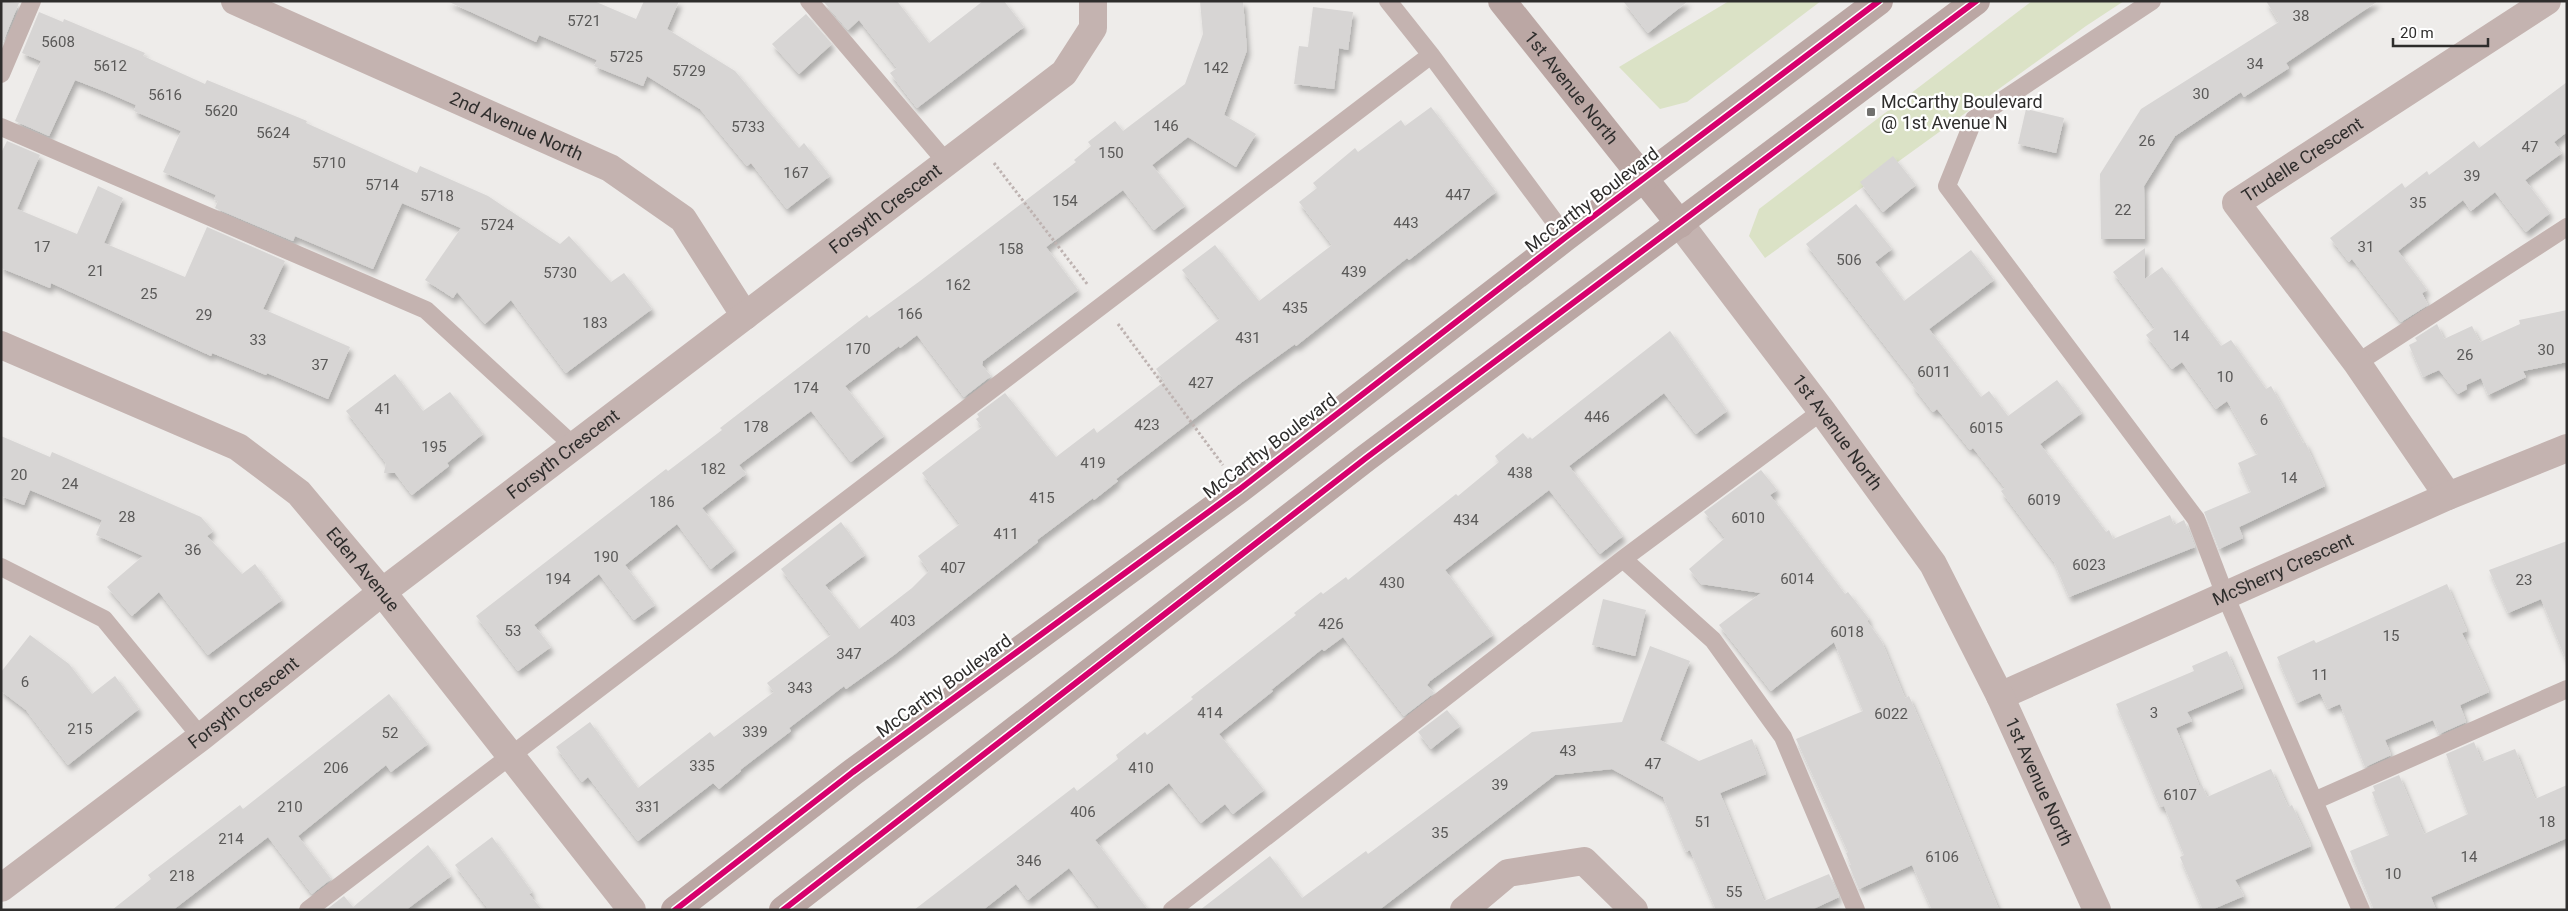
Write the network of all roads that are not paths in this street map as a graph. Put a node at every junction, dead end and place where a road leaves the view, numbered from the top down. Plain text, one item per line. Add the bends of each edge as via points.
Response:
1 (32, 1) edge
2 (236, 1) edge
3 (809, 1) edge
4 (1093, 1) edge
5 (1388, 1) edge
6 (1502, 1) edge
7 (1879, 1) edge
8 (1976, 1) edge
9 (2152, 1) edge
10 (2547, 1) edge
11 (1431, 55) junction
12 (1, 74) edge
13 (1, 127) edge
14 (947, 163) junction
15 (1645, 179) junction
16 (1680, 224) junction
17 (2567, 227) edge
18 (1566, 237) junction
19 (745, 316) junction
20 (1, 345) edge
21 (2357, 364) junction
22 (1822, 411) junction
23 (575, 447) junction
24 (2567, 448) edge
25 (2448, 496) junction
26 (1623, 559) junction
27 (1, 567) edge
28 (382, 592) junction
29 (2225, 595) junction
30 (2567, 689) edge
31 (2000, 696) junction
32 (201, 737) junction
33 (509, 757) junction
34 (2314, 801) junction
35 (4, 881) edge
36 (308, 910) edge
37 (632, 910) edge
38 (675, 910) edge
39 (784, 910) edge
40 (1172, 910) edge
41 (1464, 910) edge
42 (1634, 910) edge
43 (1856, 910) edge
44 (2097, 910) edge
45 (2361, 910) edge

1 - 12 lane
2 - 19 street, 2nd Avenue North via 610,168 683,219
3 - 14 lane
4 - 14 street, Forsyth Crescent via 1093,28 1064,74
5 - 11 lane
6 - 15 main road, 1st Avenue North
7 - 15 main road, McCarthy Boulevard
8 - 16 main road
9 - 29 lane via 1974,119 1948,186 2196,520
10 - 21 street, Trudelle Crescent via 2236,204
11 - 18 lane
11 - 33 lane
13 - 23 lane via 426,310
14 - 19 street, Forsyth Crescent
15 - 16 main road, 1st Avenue North
15 - 18 main road, McCarthy Boulevard
16 - 22 street, 1st Avenue North
16 - 39 main road via 1366,458
17 - 21 lane
18 - 38 main road, McCarthy Boulevard via 1240,489 853,772
19 - 23 street, Forsyth Crescent
20 - 28 street, Eden Avenue via 238,447 299,493
21 - 25 street, Trudelle Crescent
22 - 26 lane
22 - 31 street, 1st Avenue North via 1933,564
23 - 28 street, Forsyth Crescent
24 - 25 street, McSherry Crescent
25 - 29 street, McSherry Crescent
26 - 40 lane
26 - 43 lane via 1713,640 1783,737
27 - 32 lane via 104,619
28 - 32 street, Forsyth Crescent
28 - 33 street, Eden Avenue
29 - 31 street, McSherry Crescent
29 - 34 lane
30 - 34 lane
31 - 44 street, 1st Avenue North
32 - 35 street, Forsyth Crescent
33 - 36 lane
33 - 37 street, Eden Avenue
34 - 45 lane
41 - 42 street via 1508,872 1584,861

